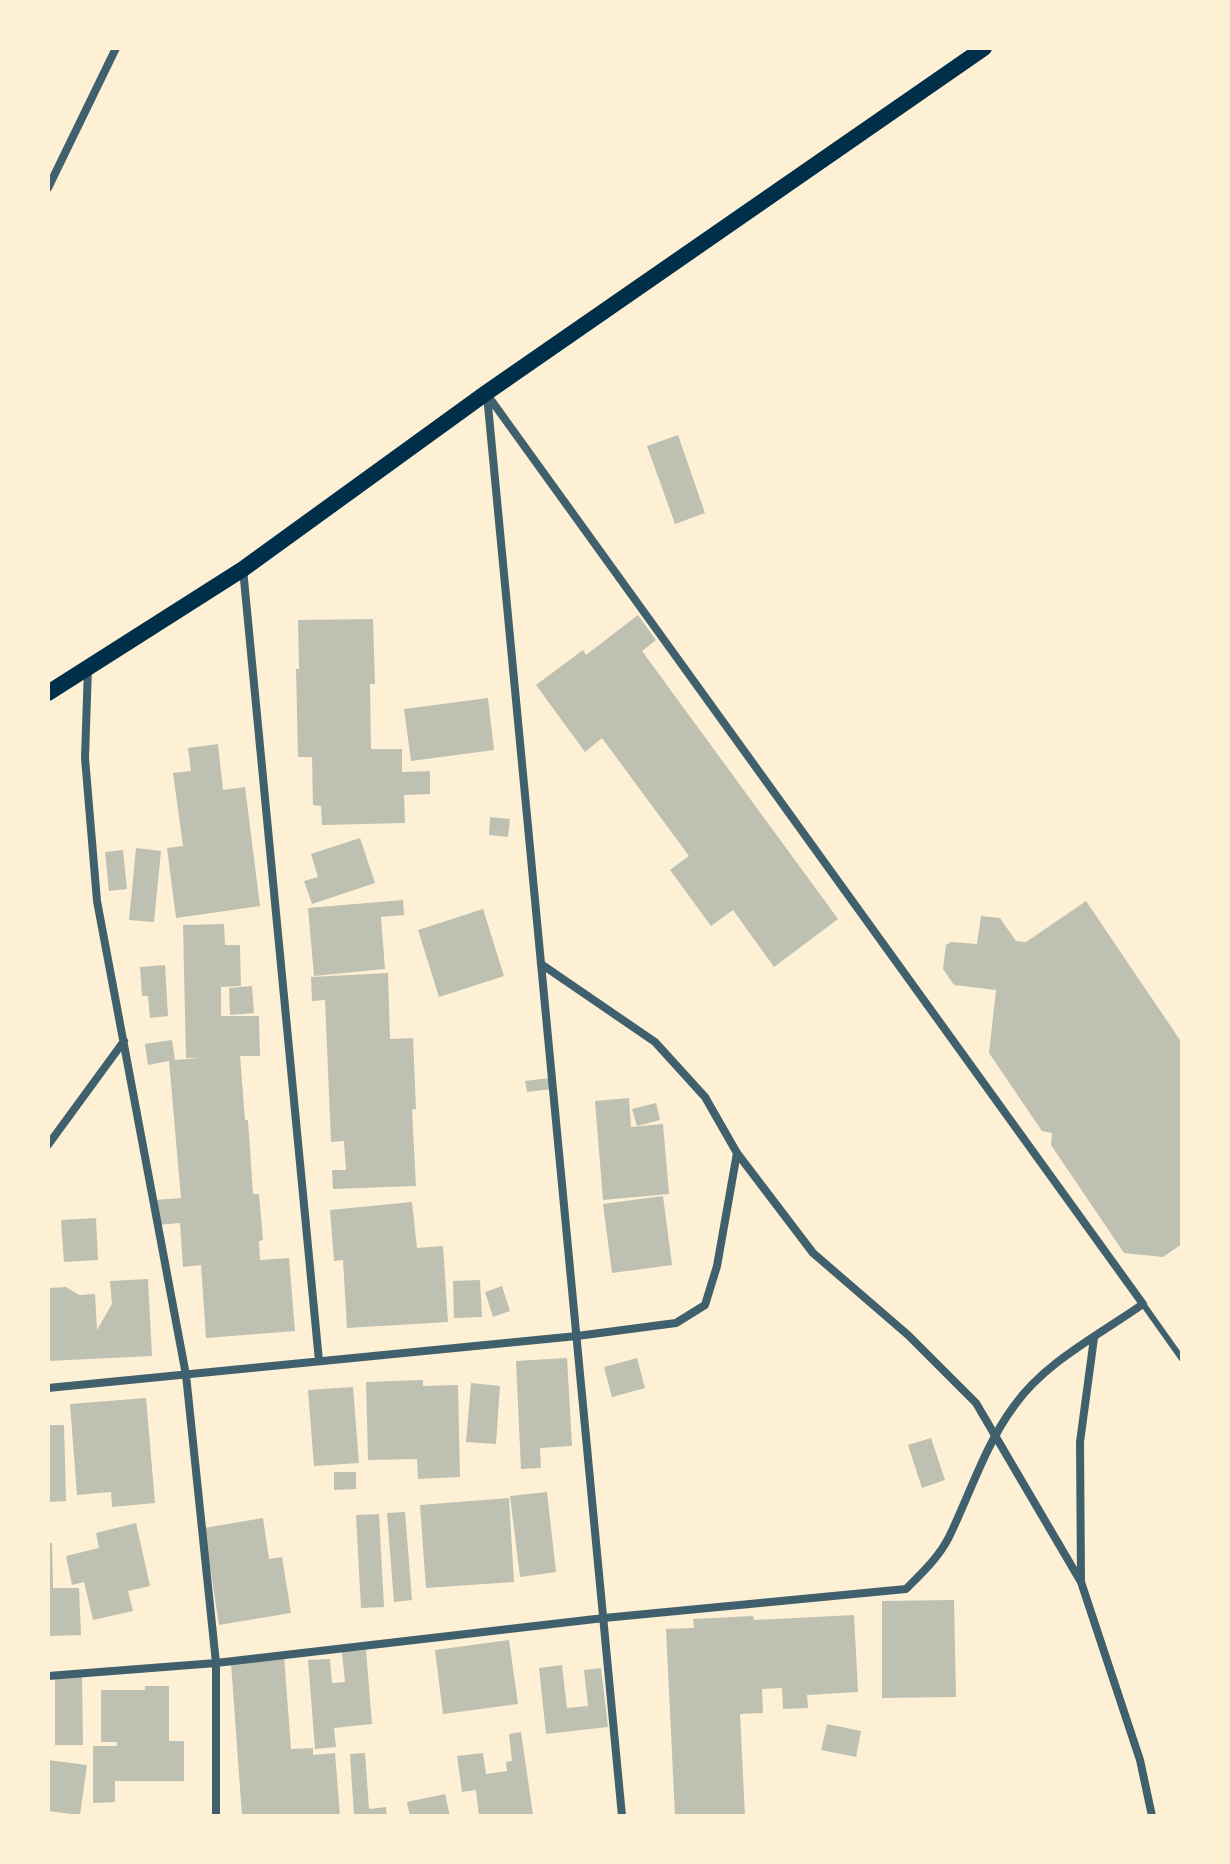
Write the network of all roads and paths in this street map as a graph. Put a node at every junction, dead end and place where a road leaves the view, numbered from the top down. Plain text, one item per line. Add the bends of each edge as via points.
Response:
1 (116, 48) edge
2 (984, 48) edge
3 (48, 188) edge
4 (486, 393) junction
5 (243, 569) junction
6 (88, 667) junction
7 (48, 693) edge
8 (541, 964) junction
9 (124, 1041) junction
10 (48, 1145) edge
11 (737, 1153) junction
12 (1143, 1304) junction
13 (577, 1336) junction
14 (1094, 1338) junction
15 (1182, 1359) edge
16 (319, 1361) junction
17 (186, 1375) junction
18 (48, 1388) edge
19 (996, 1437) junction
20 (1081, 1582) junction
21 (604, 1618) junction
22 (216, 1663) junction
23 (48, 1676) edge
24 (216, 1816) edge
25 (622, 1816) edge
26 (1152, 1816) edge

1 - 3 street
2 - 4 main road
4 - 5 main road
4 - 8 street
4 - 12 street
5 - 6 main road
5 - 16 street
6 - 7 main road
6 - 9 street via 85,758 97,901
8 - 11 street via 655,1042 705,1097
8 - 13 street
9 - 10 street
9 - 17 street
11 - 13 street via 705,1305 676,1323
11 - 19 street via 813,1253 976,1403
12 - 14 street
12 - 15 lane
13 - 16 street
13 - 21 street
14 - 19 street via 1048,1369 1014,1405
14 - 20 street via 1080,1442
16 - 17 street
17 - 18 street
17 - 22 street
19 - 20 street
19 - 21 street via 948,1539 906,1589
20 - 26 street via 1140,1760
21 - 22 street
21 - 25 street
22 - 23 street
22 - 24 street

